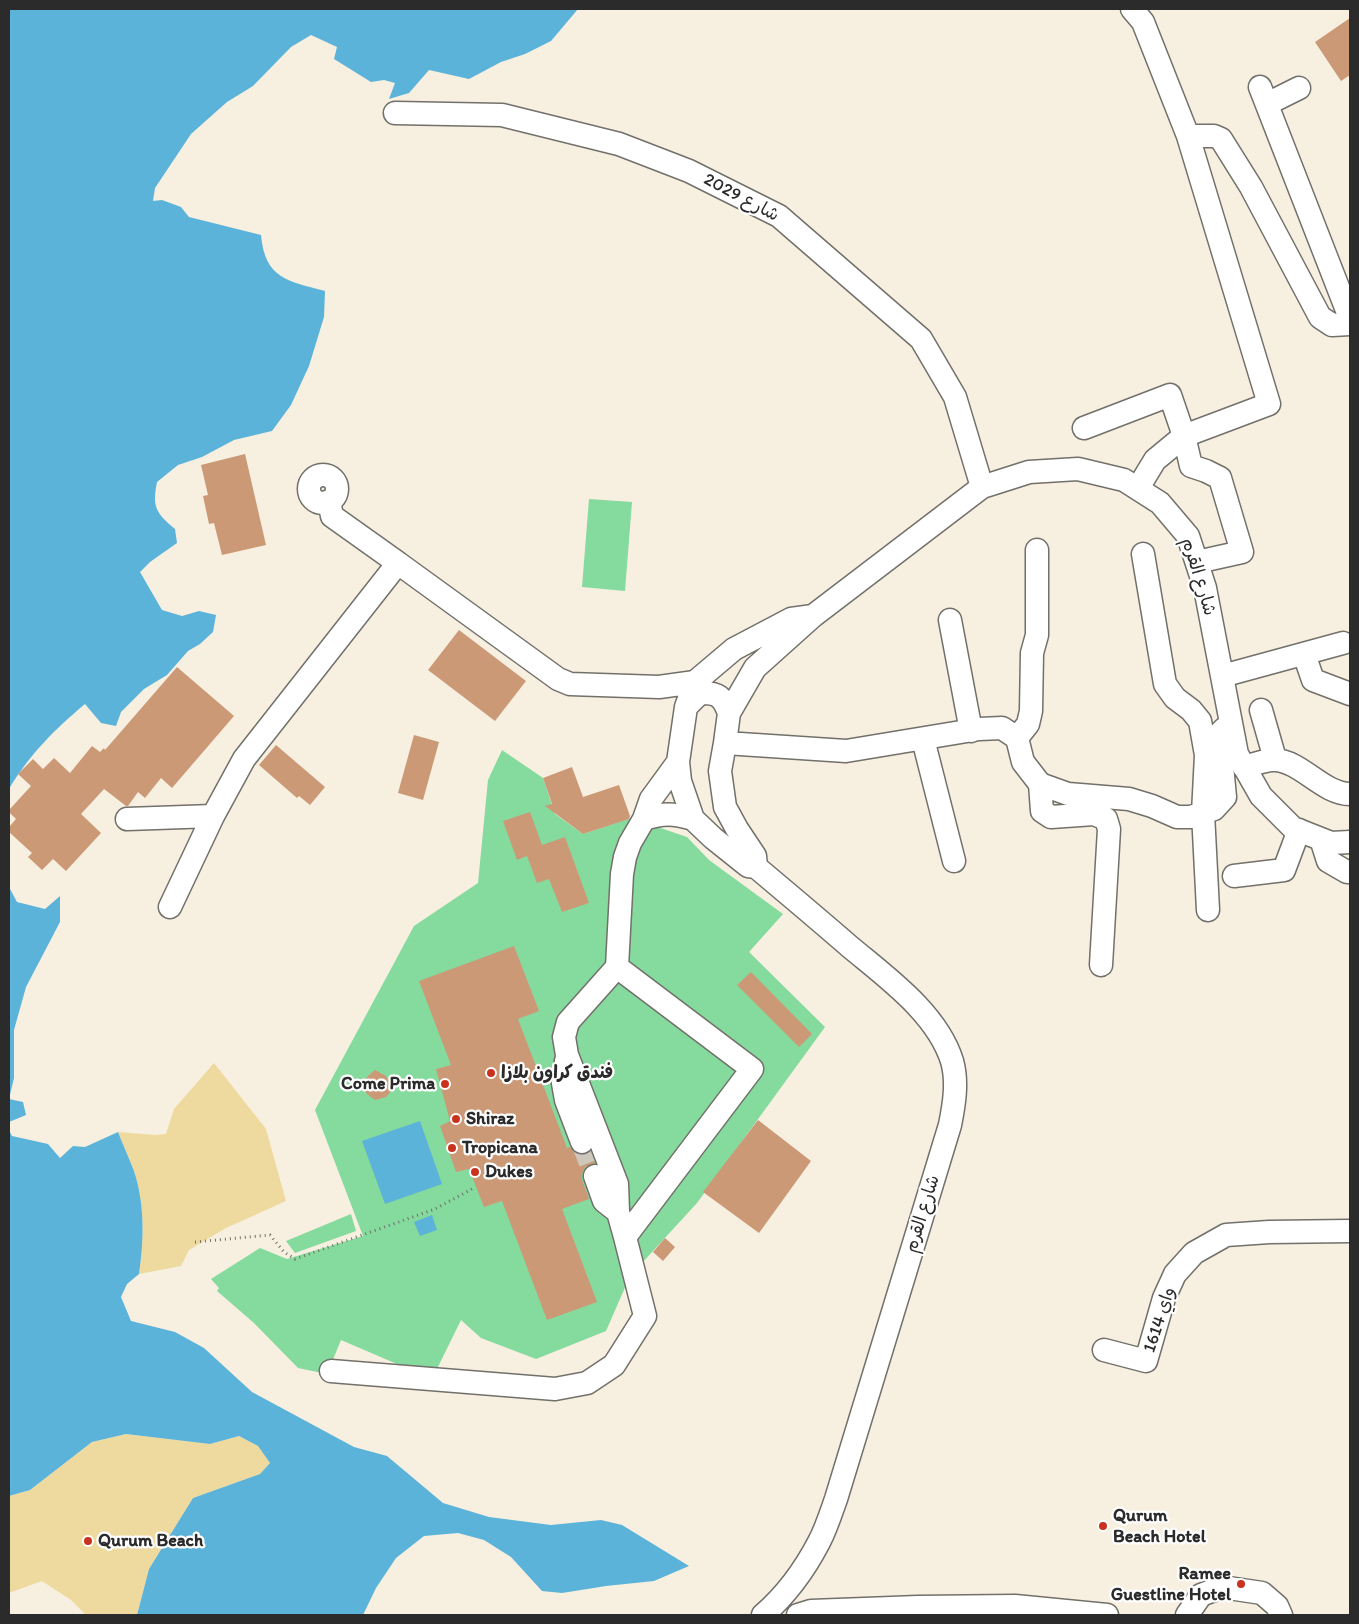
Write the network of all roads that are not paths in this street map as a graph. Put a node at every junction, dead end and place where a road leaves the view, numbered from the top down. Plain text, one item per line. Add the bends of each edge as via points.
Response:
1 (1132, 9) edge
2 (1299, 88) dead end
3 (395, 113) dead end
4 (1188, 136) junction
5 (1350, 318) edge
6 (1350, 324) edge
7 (1084, 428) dead end
8 (1184, 436) junction
9 (982, 487) junction
10 (1138, 488) junction
11 (329, 501) dead end
12 (1038, 550) dead end
13 (1143, 554) dead end
14 (1196, 562) junction
15 (398, 563) junction
16 (813, 616) junction
17 (950, 620) dead end
18 (1343, 643) dead end
19 (1304, 654) junction
20 (1222, 676) junction
21 (695, 682) junction
22 (1350, 694) edge
23 (686, 707) junction
24 (1260, 710) dead end
25 (729, 713) junction
26 (1231, 722) junction
27 (971, 730) junction
28 (1017, 738) junction
29 (923, 739) junction
30 (725, 743) junction
31 (1274, 760) junction
32 (1244, 767) junction
33 (679, 771) junction
34 (720, 771) junction
35 (1040, 784) junction
36 (1350, 794) edge
37 (1203, 813) junction
38 (213, 816) junction
39 (127, 819) dead end
40 (644, 819) junction
41 (692, 819) junction
42 (1299, 830) junction
43 (1321, 839) junction
44 (1350, 842) edge
45 (954, 861) dead end
46 (756, 866) junction
47 (1350, 872) edge
48 (1234, 876) dead end
49 (170, 907) dead end
50 (1208, 910) dead end
51 (1101, 965) dead end
52 (618, 967) junction
53 (567, 1055) junction
54 (582, 1142) tunnel mouth
55 (594, 1176) tunnel mouth
56 (618, 1212) junction
57 (1350, 1231) edge
58 (625, 1237) junction
59 (1104, 1350) dead end
60 (331, 1371) dead end
61 (887, 1612) edge
62 (1056, 1612) edge
63 (763, 1615) edge
64 (798, 1615) edge
65 (1107, 1615) edge
66 (1187, 1615) edge
67 (1281, 1615) edge

1 - 4 street via 1143,22
2 - 5 street via 1264,96
3 - 9 street, 2029 شارع via 502,115 619,144 689,171 779,216 921,339 955,397
4 - 6 street via 1221,139 1320,317 1332,325
4 - 8 street via 1269,404
7 - 8 street via 1170,395
8 - 10 street via 1155,460
8 - 14 street via 1191,466 1220,478 1242,552
9 - 10 street, شارع القرم via 1029,472 1078,469 1124,480
9 - 16 street, شارع القرم
10 - 14 street, شارع القرم via 1160,503 1188,536
11 - 15 street via 332,516
12 - 28 street via 1037,635 1032,653 1031,711 1028,724
13 - 37 street via 1165,684 1174,698 1200,721 1206,755
14 - 20 street, شارع القرم via 1205,588
15 - 21 street via 558,679 570,684 659,687
15 - 38 street via 244,759
16 - 21 street, شارع القرم via 791,619 734,649
16 - 25 street, شارع القرم via 755,668
17 - 27 street
18 - 19 street
19 - 20 street
19 - 22 street via 1313,680
20 - 26 street, شارع القرم
21 - 23 street, شارع القرم
23 - 25 street via 700,693 709,692 725,701
23 - 33 street, شارع القرم
24 - 31 street
25 - 30 street, شارع القرم
26 - 32 street, شارع القرم via 1237,754
26 - 37 street via 1220,734 1225,797 1214,809
27 - 28 street via 1002,728
27 - 29 street
28 - 35 street via 1023,762
29 - 30 street via 846,751
29 - 45 street
30 - 34 street, شارع القرم
31 - 32 street
31 - 36 street via 1289,764 1325,786
32 - 42 street, شارع القرم via 1261,796 1293,828
33 - 34 street via 688,789 698,794 714,786
33 - 40 street via 652,799
33 - 41 street, شارع القرم
34 - 46 street, شارع القرم via 725,806 755,856
35 - 37 street via 1068,794 1129,799 1177,817
35 - 51 street via 1042,811 1051,817 1094,814 1106,820 1109,830
37 - 50 street
38 - 39 street
38 - 49 street
40 - 41 street via 675,813
40 - 52 street via 630,843 622,874
41 - 46 street, شارع القرم via 748,866
42 - 43 street, شارع القرم
42 - 48 street via 1284,870
43 - 44 street, شارع القرم via 1331,843
43 - 47 street via 1328,861
46 - 63 street, شارع القرم via 913,1000 938,1032 952,1061 955,1085 950,1125 836,1499 820,1541 782,1597
52 - 53 street via 568,1022 564,1037
52 - 58 street via 752,1069
53 - 54 street via 564,1091
53 - 56 street via 617,1184
55 - 56 street via 604,1200
56 - 58 street
57 - 59 street, واي 1614 via 1226,1235 1194,1253 1175,1274 1164,1298 1146,1361
58 - 60 street via 645,1316 614,1365 587,1383 555,1389
61 - 62 street via 1015,1606
61 - 64 street via 811,1611
62 - 65 street
66 - 67 street via 1201,1595 1222,1587 1262,1593 1277,1606

